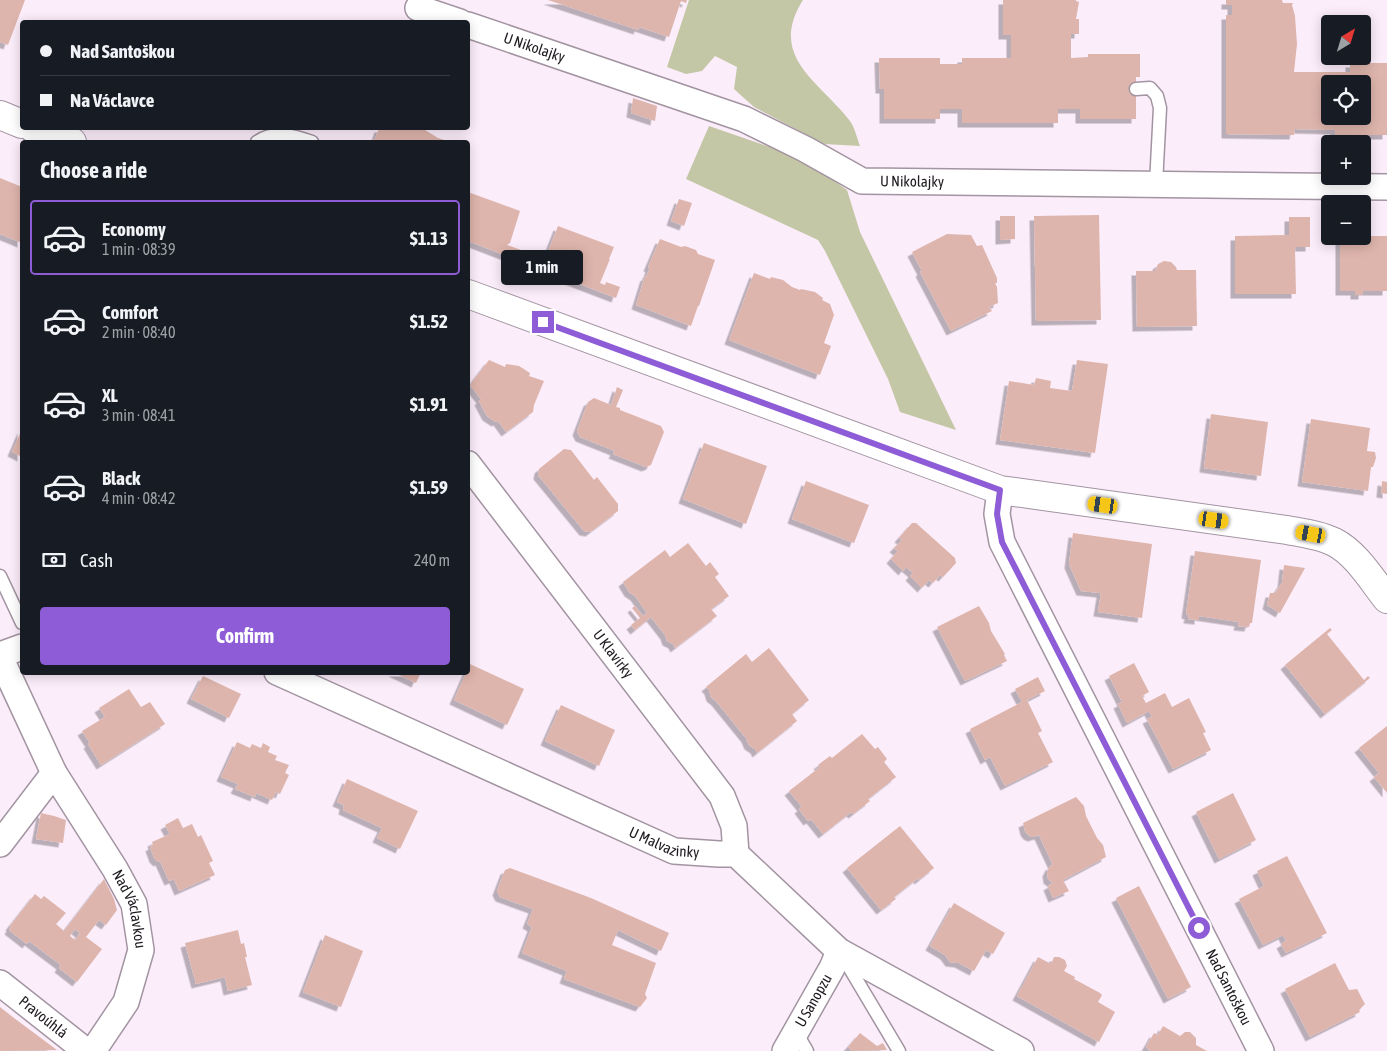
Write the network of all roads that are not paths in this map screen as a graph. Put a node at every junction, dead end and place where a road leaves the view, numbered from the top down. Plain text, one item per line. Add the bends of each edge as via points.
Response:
1 (418, 8) dead end
2 (454, 20) edge
3 (470, 26) edge
4 (1136, 89) dead end
5 (0, 115) edge
6 (20, 123) edge
7 (39, 130) edge
8 (66, 140) edge
9 (260, 140) edge
10 (305, 140) edge
11 (1156, 184) junction
12 (1387, 187) edge
13 (470, 295) edge
14 (470, 467) edge
15 (1000, 490) junction
16 (0, 576) edge
17 (1387, 600) edge
18 (20, 619) edge
19 (20, 648) edge
20 (0, 656) edge
21 (284, 675) edge
22 (54, 773) junction
23 (0, 844) edge
24 (736, 854) junction
25 (839, 951) junction
26 (0, 983) edge
27 (796, 1045) edge
28 (86, 1051) edge
29 (93, 1051) edge
30 (899, 1051) edge
31 (1021, 1051) edge
32 (1262, 1051) edge

1 - 2 street
3 - 11 street, U Nikolajky via 744,120 862,181
4 - 11 lane via 1150,88 1157,96 1160,108
5 - 6 street
7 - 8 street
9 - 10 lane via 276,134
11 - 12 street, U Nikolajky
13 - 15 street
14 - 24 street, U Klavírky via 722,796 734,826
15 - 17 street via 1326,538 1351,555
15 - 32 street, Nad Santoškou via 997,514 1002,542
16 - 18 lane
19 - 20 street
20 - 22 street, Nad Václavkou
21 - 24 street, U Malvazinky via 674,851
22 - 23 street
22 - 29 street, Nad Václavkou via 134,904 141,950 126,1002
24 - 25 street
25 - 27 street, U Sanopzu
25 - 30 lane
25 - 31 street
26 - 28 street, Pravoúhlá

